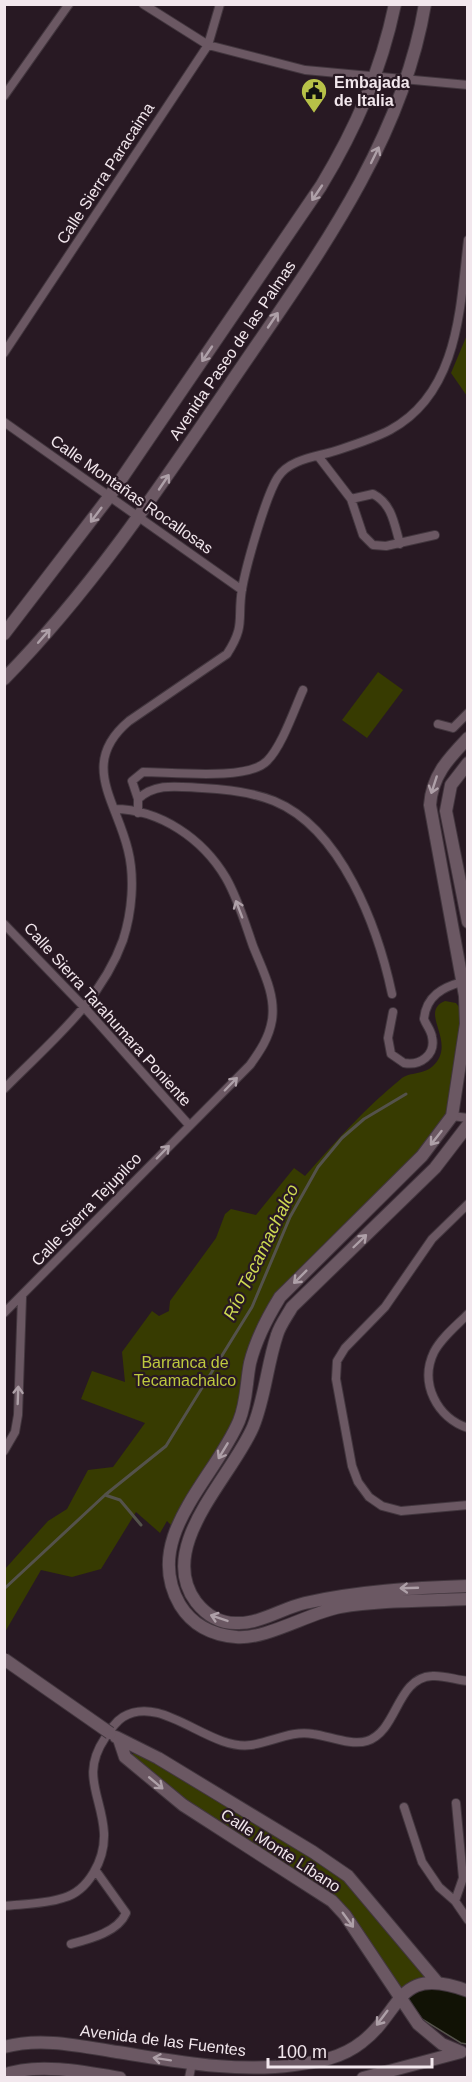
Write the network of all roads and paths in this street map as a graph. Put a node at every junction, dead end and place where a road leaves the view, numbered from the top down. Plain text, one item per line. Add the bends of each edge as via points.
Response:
1 (69, 4) edge
2 (143, 4) edge
3 (220, 4) edge
4 (395, 4) edge
5 (425, 4) edge
6 (208, 45) junction
7 (375, 78) junction
8 (406, 79) junction
9 (468, 85) edge
10 (4, 96) edge
11 (468, 240) edge
12 (4, 353) edge
13 (4, 422) edge
14 (318, 456) junction
15 (109, 497) junction
16 (351, 499) junction
17 (139, 518) junction
18 (435, 535) dead end
19 (399, 544) junction
20 (242, 590) junction
21 (4, 634) edge
22 (4, 679) edge
23 (303, 690) dead end
24 (468, 713) edge
25 (438, 724) dead end
26 (468, 738) edge
27 (468, 763) edge
28 (138, 799) junction
29 (114, 809) junction
30 (138, 813) junction
31 (459, 887) junction
32 (445, 890) junction
33 (468, 922) edge
34 (4, 924) edge
35 (462, 982) junction
36 (392, 994) dead end
37 (85, 1008) junction
38 (393, 1012) dead end
39 (4, 1089) edge
40 (452, 1116) junction
41 (468, 1118) edge
42 (189, 1125) junction
43 (468, 1125) edge
44 (468, 1204) edge
45 (22, 1297) junction
46 (4, 1313) edge
47 (468, 1314) edge
48 (250, 1363) junction
49 (268, 1367) junction
50 (468, 1428) edge
51 (4, 1451) edge
52 (468, 1504) edge
53 (468, 1586) edge
54 (468, 1599) edge
55 (255, 1620) junction
56 (258, 1635) junction
57 (4, 1659) edge
58 (468, 1681) edge
59 (115, 1736) junction
60 (456, 1803) dead end
61 (404, 1807) dead end
62 (96, 1871) junction
63 (4, 1897) edge
64 (455, 1901) junction
65 (7, 1906) edge
66 (468, 1920) edge
67 (71, 1944) dead end
68 (437, 1982) junction
69 (468, 1991) edge
70 (399, 1997) junction
71 (4, 2047) edge
72 (464, 2051) edge
73 (192, 2063) junction
74 (43, 2073) edge
75 (4, 2075) edge
76 (120, 2078) edge
77 (189, 2078) edge
78 (363, 2078) edge

1 - 10 street
2 - 6 street
3 - 6 street, Calle Sierra Paracaima
4 - 7 main road, Avenida Paseo de las Palmas
5 - 8 main road, Avenida Paseo de las Palmas
6 - 7 street via 305,70
6 - 12 street, Calle Sierra Paracaima
7 - 8 street
7 -> 15 main road, Avenida Paseo de las Palmas via 352,133 321,186
8 - 9 street
17 -> 8 main road, Avenida Paseo de las Palmas via 328,238 376,155
11 - 14 street via 454,343 443,373 427,398 392,429
13 - 15 street, Calle Montañas Rocallosas
14 - 16 street
14 - 20 street via 290,465 279,475 270,492
15 - 17 street, Calle Montañas Rocallosas
15 -> 21 main road, Avenida Paseo de las Palmas
16 - 19 street via 363,535 373,544
16 - 19 street via 373,494 382,499 392,513
17 - 20 street, Calle Montañas Rocallosas
22 -> 17 main road, Avenida Paseo de las Palmas via 82,592
18 - 19 street
20 - 29 street via 242,620 226,654 129,721 106,747 102,770
23 - 28 street via 271,756 262,765 243,772 143,772 132,781
24 - 25 street via 453,728
26 -> 32 main road via 439,770 430,796
27 - 31 main road via 451,785 446,811
28 - 30 street
28 - 36 street via 147,790 160,787 226,789 276,802 300,817 323,837 363,903
29 - 30 street, Calle Sierra Tejupilco
29 - 37 street via 131,869 128,919 109,971
42 -> 30 street, Calle Sierra Tejupilco via 261,1050 268,1035 272,1004 269,987 225,878 187,834 152,815
31 - 32 main road
31 - 33 main road
32 - 35 main road
34 - 37 street, Calle Sierra Tarahumara Poniente
35 - 38 street via 440,990 429,1004 424,1018 432,1035 432,1046 419,1062 404,1063 391,1054 388,1038
35 - 40 main road via 465,1024
37 - 39 street
37 - 42 street, Calle Sierra Tarahumara Poniente
40 - 41 street
40 -> 48 main road via 422,1156 280,1297 263,1325
45 -> 42 street, Calle Sierra Tejupilco
49 -> 43 main road via 278,1332 292,1307 435,1168
44 - 52 street via 432,1239 385,1306 345,1348 337,1361 336,1379 352,1466 369,1497 382,1506 401,1511
45 - 46 street, Calle Sierra Tejupilco
51 -> 45 street via 15,1432 18,1415
47 - 50 street via 438,1345 430,1361 429,1378 432,1395 441,1410
48 - 49 main road
48 -> 56 main road via 246,1401 238,1422 176,1528 168,1550 168,1572 185,1613 200,1626 212,1634 239,1638
55 -> 49 main road via 217,1620 191,1594 183,1572 185,1548 193,1527 240,1453 255,1420
53 -> 55 main road via 395,1588 337,1597
54 - 56 main road via 340,1607
55 - 56 main road
57 - 59 main road, Calle Monte Líbano, bridge
58 - 62 street via 430,1676 418,1680 380,1733 366,1741 293,1733 266,1743 225,1744 160,1713 139,1712 123,1717 113,1726 93,1761 95,1797 104,1833
59 - 68 main road, Calle Monte Líbano via 313,1851 348,1876
59 -> 70 main road, Calle Monte Líbano via 125,1757 183,1805 332,1901
60 - 64 street via 463,1878
61 - 64 street via 422,1862 439,1887
62 - 65 street via 81,1888 64,1898
62 - 67 street via 126,1913 99,1937
63 - 65 street
64 - 66 street
68 - 69 main road
68 - 70 main road, Avenida de las Fuentes
70 - 72 main road, Calle Monte Líbano via 427,2034 441,2044
70 -> 73 main road, Avenida de las Fuentes via 362,2042 339,2056 274,2067
73 -> 71 main road, Avenida de las Fuentes via 56,2043
72 - 78 main road
73 - 77 street
74 - 75 main road
74 - 76 main road via 80,2070

